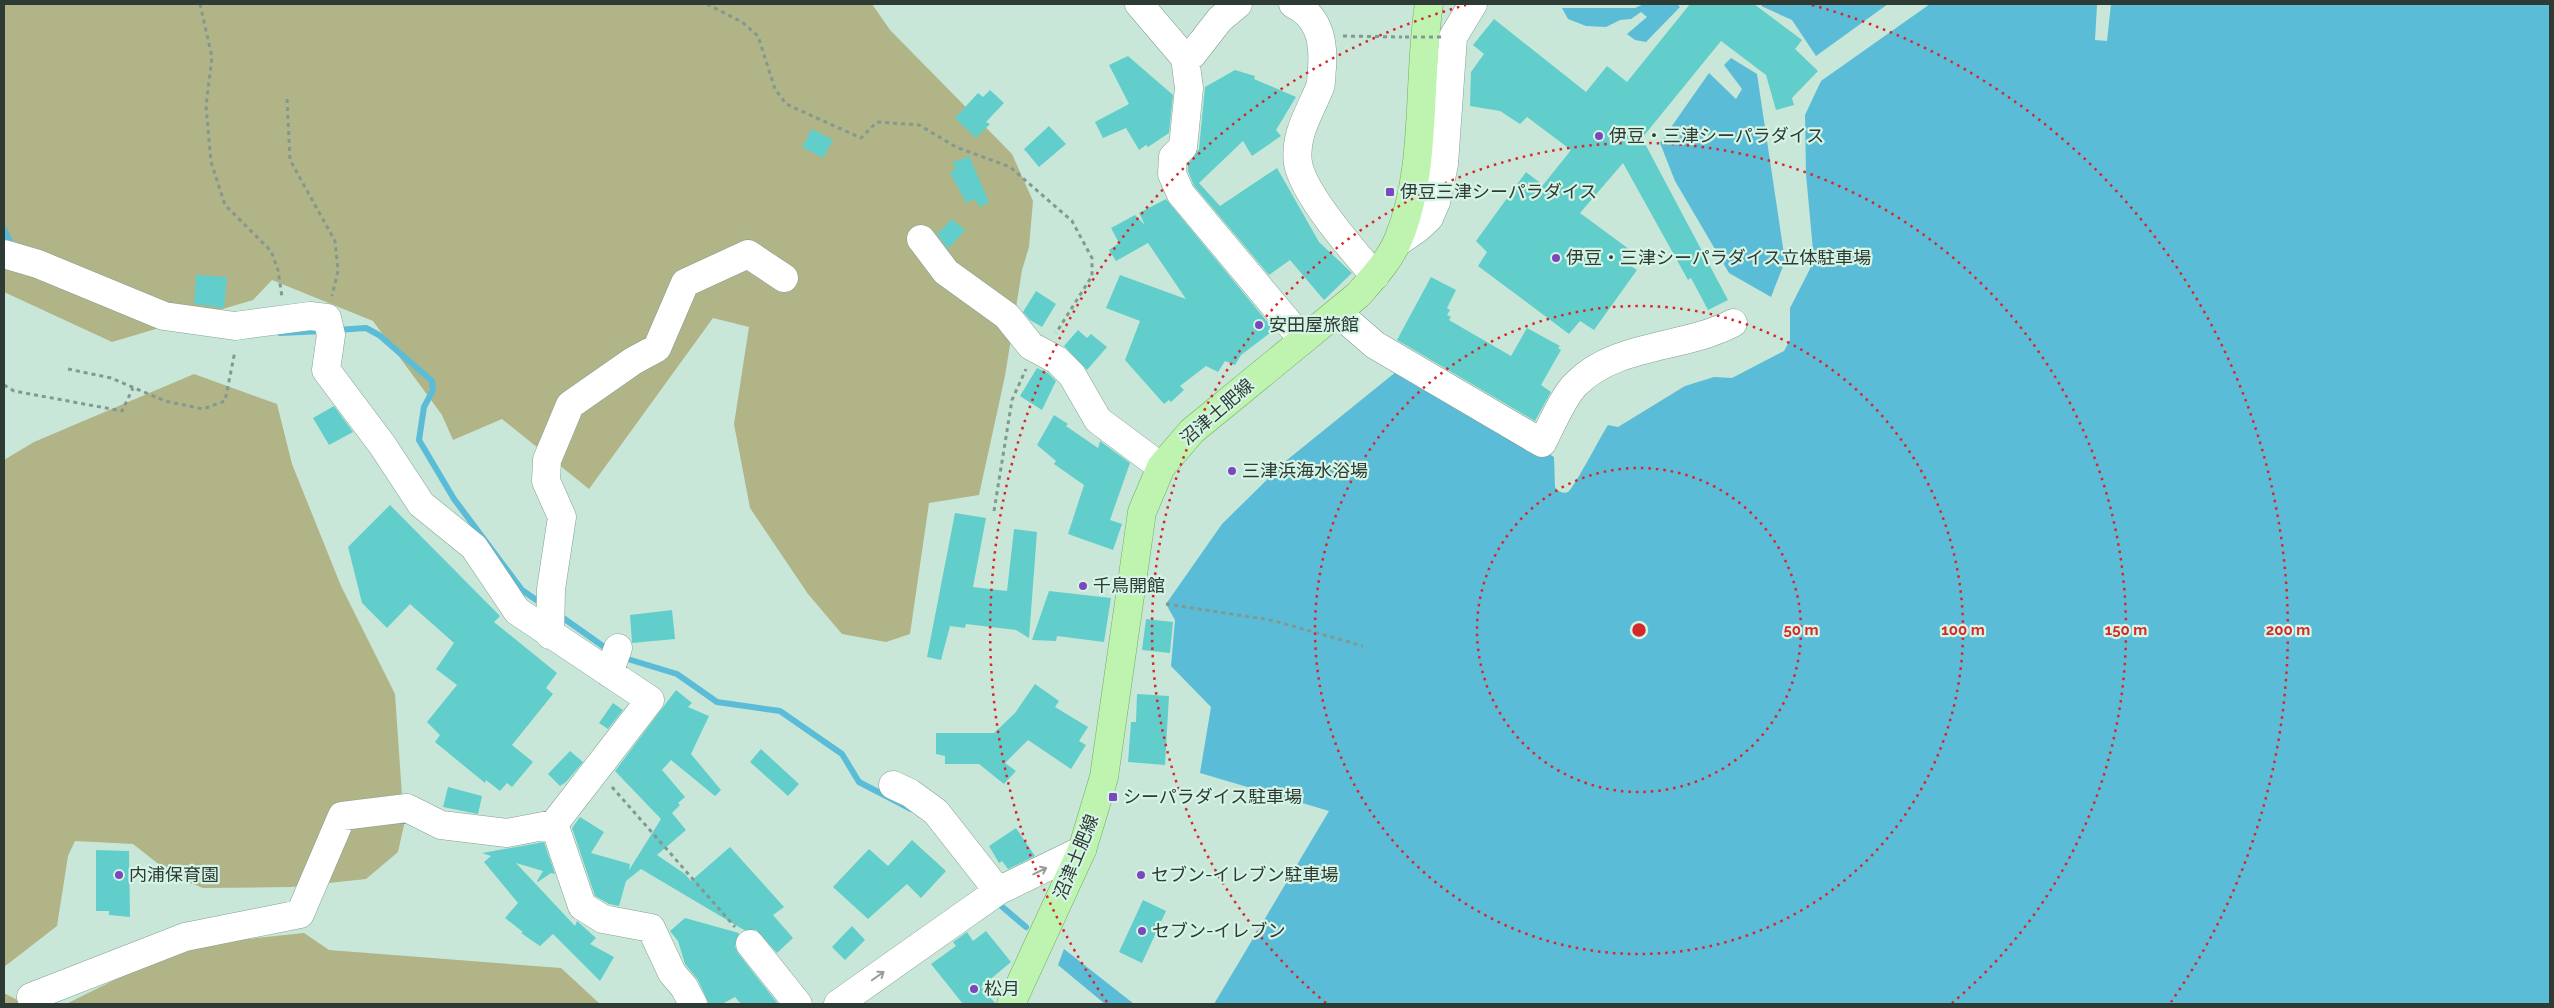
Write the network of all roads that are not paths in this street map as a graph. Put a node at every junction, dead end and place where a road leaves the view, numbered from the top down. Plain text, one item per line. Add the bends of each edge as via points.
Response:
1 (1139, 4) edge
2 (1238, 4) edge
3 (1293, 4) edge
4 (1429, 4) edge
5 (1473, 4) edge
6 (1184, 58) junction
7 (921, 239) dead end
8 (1398, 242) junction
9 (4, 255) edge
10 (1375, 276) junction
11 (784, 278) dead end
12 (1338, 313) junction
13 (1732, 323) dead end
14 (1303, 340) junction
15 (1161, 468) junction
16 (550, 630) junction
17 (893, 784) dead end
18 (554, 824) junction
19 (1082, 850) junction
20 (998, 891) junction
21 (750, 944) road end
22 (31, 997) dead end
23 (692, 1004) edge
24 (798, 1004) edge
25 (838, 1004) edge
26 (1011, 1004) edge

1 - 6 street
2 - 6 street via 1220,19 1192,54
3 - 10 street via 1313,18 1321,36 1320,85 1297,145 1298,164 1320,206
4 - 8 main road, 沼津土肥線 via 1414,180
5 - 8 street via 1453,37 1444,164 1436,202 1429,218
6 - 14 street via 1190,88 1183,147 1173,157 1172,174 1181,194
7 - 15 street via 946,272 1007,316 1072,374 1098,420
8 - 10 main road, 沼津土肥線
9 - 16 street via 34,263 164,316 241,326 310,316 328,324 326,370 383,446 421,504 474,547 517,611
10 - 12 main road, 沼津土肥線
11 - 16 street via 748,254 684,284 657,348 570,405 547,460 546,481 562,517 551,593
12 - 13 street via 1375,345 1542,443 1575,385 1596,367 1716,332
12 - 14 main road, 沼津土肥線
14 - 15 main road, 沼津土肥線 via 1206,417
15 - 19 main road, 沼津土肥線 via 1142,512 1104,777
16 - 18 street via 613,663 650,700
17 - 20 street via 936,812
18 - 22 street via 507,833 441,825 407,808 342,816 300,914 185,937
18 - 23 street via 582,906 603,919 651,928 672,973
20 -> 19 street
19 - 26 main road, 沼津土肥線
25 -> 20 street
21 - 24 street

